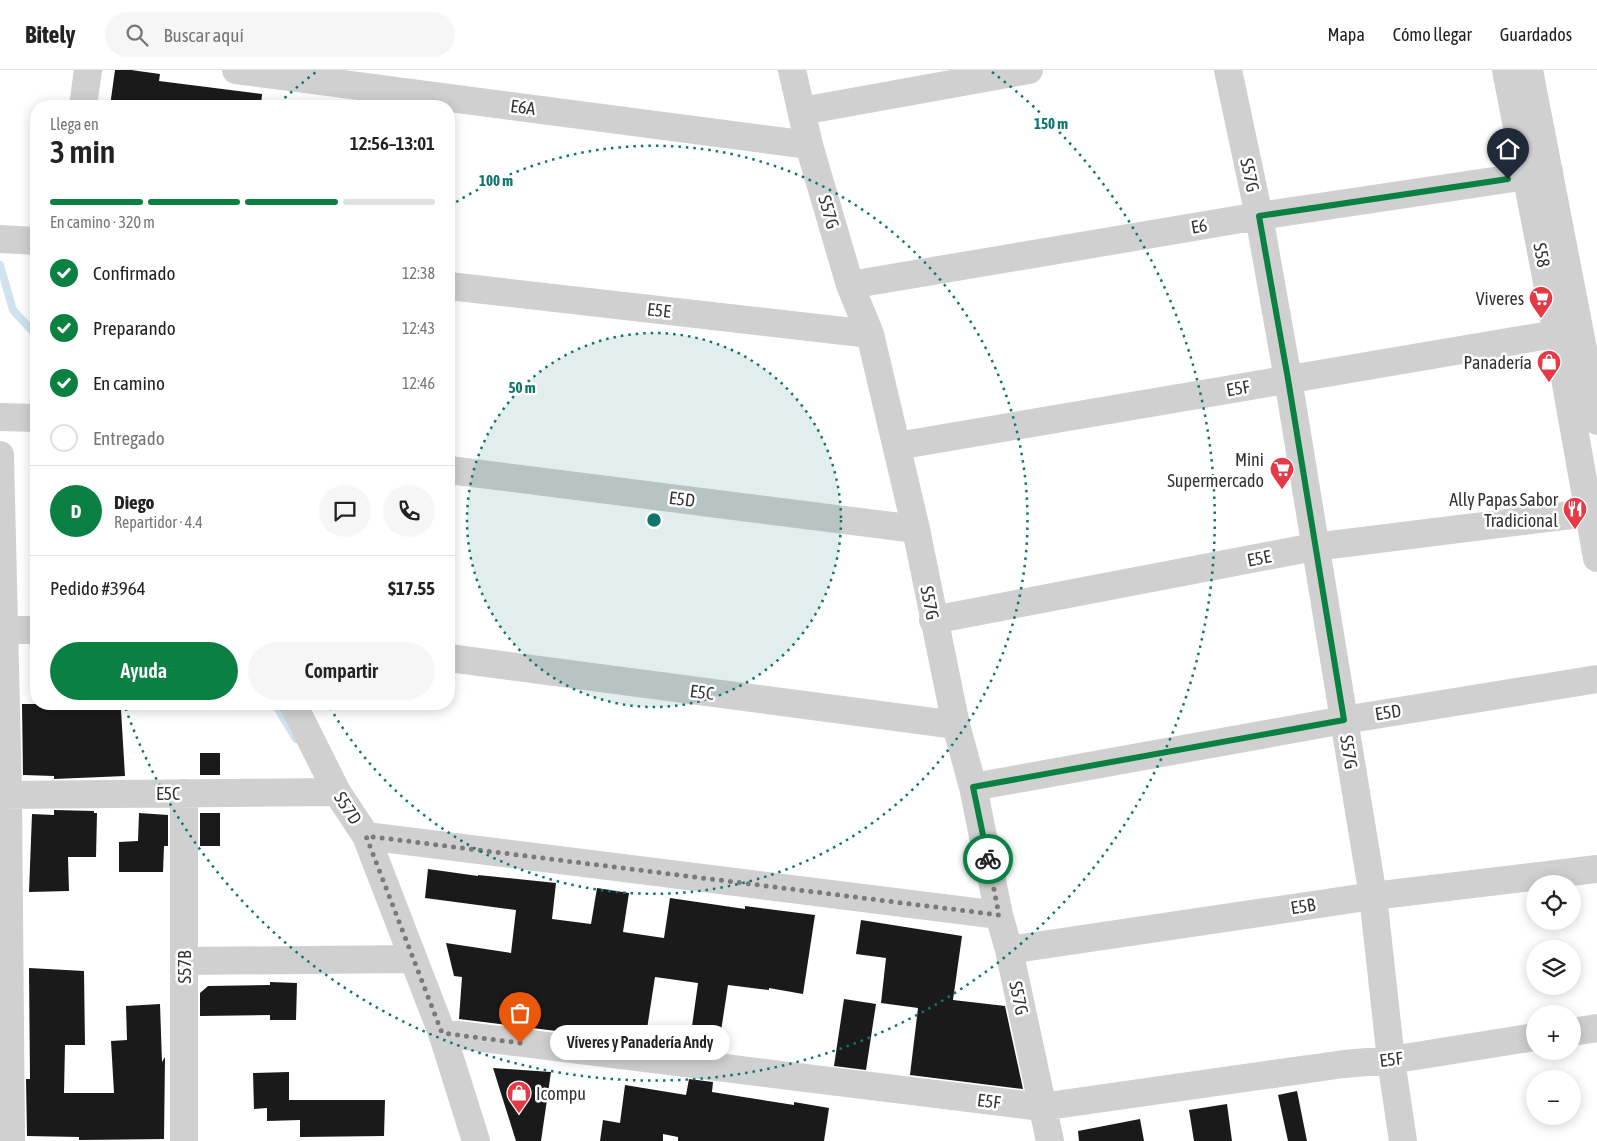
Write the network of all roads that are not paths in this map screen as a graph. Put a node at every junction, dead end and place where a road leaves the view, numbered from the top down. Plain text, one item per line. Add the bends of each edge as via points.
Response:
1 (88, 70) edge
2 (236, 70) edge
3 (792, 70) edge
4 (1029, 70) edge
5 (1228, 70) edge
6 (1506, 70) edge
7 (1529, 70) edge
8 (85, 100) edge
9 (802, 111) junction
10 (809, 145) junction
11 (1538, 174) junction
12 (1259, 216) junction
13 (0, 239) edge
14 (30, 241) edge
15 (850, 285) junction
16 (455, 287) edge
17 (1568, 332) junction
18 (870, 334) junction
19 (1288, 379) junction
20 (1597, 421) edge
21 (897, 446) junction
22 (0, 455) edge
23 (455, 471) edge
24 (1588, 513) junction
25 (916, 529) junction
26 (1314, 547) junction
27 (1597, 558) edge
28 (933, 620) junction
29 (4, 630) junction
30 (30, 630) edge
31 (455, 659) edge
32 (1597, 679) edge
33 (296, 710) edge
34 (1344, 720) junction
35 (956, 725) junction
36 (973, 787) junction
37 (337, 792) junction
38 (184, 793) junction
39 (4, 794) edge
40 (366, 836) junction
41 (1597, 869) edge
42 (1373, 896) junction
43 (999, 915) junction
44 (1009, 950) junction
45 (413, 959) junction
46 (184, 961) junction
47 (1597, 1028) edge
48 (1581, 1031) edge
49 (442, 1033) junction
50 (1526, 1038) edge
51 (1391, 1060) junction
52 (1041, 1107) junction
53 (11, 1141) edge
54 (184, 1141) edge
55 (476, 1141) edge
56 (1050, 1141) edge
57 (1403, 1141) edge

1 - 8 street
2 - 10 street, E6A
3 - 9 street, S57G
4 - 9 street
5 - 12 street, S57G
6 - 11 street, S58
7 - 11 street, S58
9 - 10 street, S57G
10 - 15 street, S57G
11 - 12 street, E6
11 - 17 street, S58
12 - 15 street, E6
12 - 19 street, S57G
13 - 14 street
15 - 18 street, S57G
16 - 18 street, E5E
17 - 19 street, E5F
17 - 20 street, S58
17 - 24 street, S58
18 - 21 street, S57G
19 - 21 street, E5F
19 - 26 street, S57G
21 - 25 street, S57G
22 - 29 street
23 - 25 street, E5D
24 - 26 street, E5E
24 - 27 street, S58
25 - 28 street, S57G
26 - 28 street, E5E
26 - 34 street, S57G
28 - 35 street, S57G
29 - 30 street
29 - 39 street
31 - 35 street, E5C
32 - 34 street, E5D
33 - 37 street, S57D
34 - 36 street, E5D
34 - 42 street, S57G
35 - 36 street, S57G
36 - 43 street, S57G
37 - 38 street, E5C
37 - 40 street, S57D
38 - 39 street, E5C
38 - 46 street, S57B
39 - 53 street
40 - 43 street
40 - 45 street, S57D
41 - 42 street, E5B
42 - 44 street, E5B
42 - 51 street, S57G
43 - 44 street, S57G
44 - 52 street, S57G
45 - 46 street
45 - 49 street, S57D
46 - 54 street, S57B
47 - 48 street
49 - 52 street, E5F
49 - 55 street, S57D
50 - 51 street, E5F
51 - 52 street, E5F
51 - 57 street, S57G
52 - 56 street, S57G

